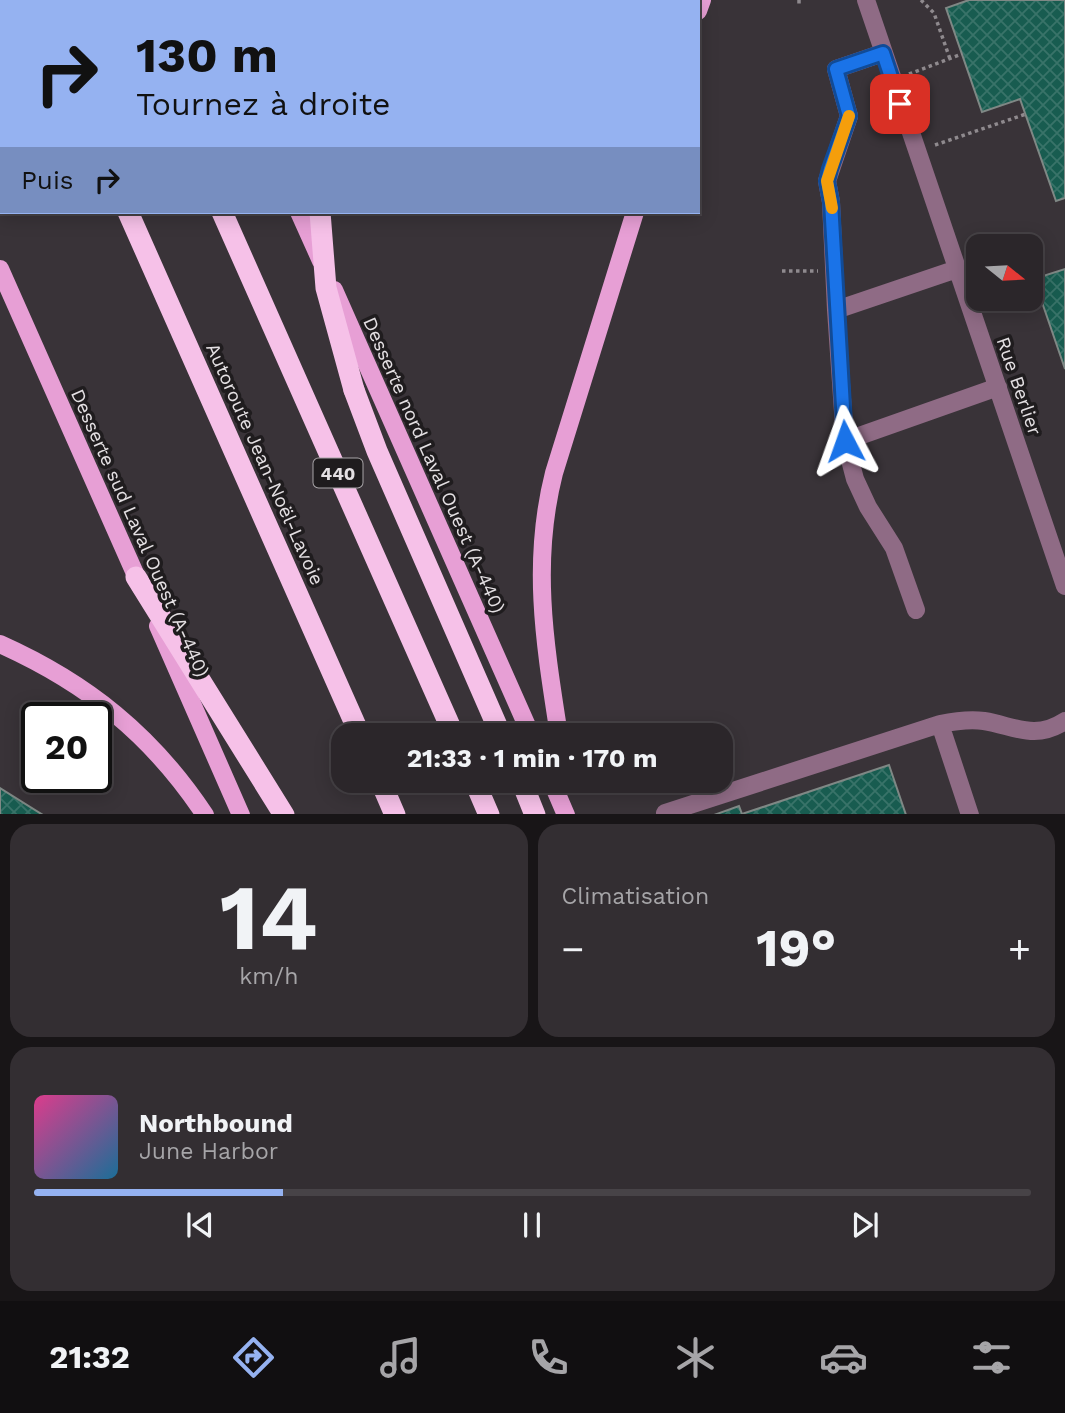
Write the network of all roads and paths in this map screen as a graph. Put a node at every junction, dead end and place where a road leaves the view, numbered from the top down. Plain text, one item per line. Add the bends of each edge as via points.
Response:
1 (799, 0) edge
2 (866, 0) edge
3 (920, 0) edge
4 (799, 7) dead end
5 (883, 53) junction
6 (962, 54) dead end
7 (950, 59) junction
8 (909, 74) dead end
9 (1026, 114) dead end
10 (935, 145) dead end
11 (129, 214) edge
12 (223, 214) edge
13 (300, 214) edge
14 (320, 214) edge
15 (634, 214) edge
16 (0, 269) edge
17 (957, 269) junction
18 (782, 271) dead end
19 (809, 271) dead end
20 (836, 310) junction
21 (998, 387) junction
22 (845, 441) junction
23 (136, 577) junction
24 (1065, 586) edge
25 (916, 610) dead end
26 (0, 644) edge
27 (1065, 721) edge
28 (355, 723) edge
29 (449, 723) edge
30 (496, 723) edge
31 (526, 723) edge
32 (557, 723) edge
33 (940, 724) junction
34 (386, 793) edge
35 (480, 793) edge
36 (527, 793) edge
37 (558, 793) edge
38 (567, 793) edge
39 (205, 814) edge
40 (241, 814) edge
41 (284, 814) edge
42 (395, 814) edge
43 (489, 814) edge
44 (536, 814) edge
45 (569, 814) edge
46 (666, 814) edge
47 (970, 814) edge

1 - 4 path
2 - 5 street, Rue Berlier
3 - 7 path via 934,13
5 - 17 street, Rue Berlier
5 - 20 street via 836,69 849,116 827,181
6 - 7 path
7 - 8 path
9 - 10 path
11 - 28 highway, Autoroute Jean-Noël-Lavoie
12 - 29 highway, 440
13 - 31 main road, Desserte nord Laval Ouest (A-440)
14 - 30 highway, bridge via 326,288 354,390
15 - 32 main road via 547,503 541,600
16 - 23 main road, Desserte sud Laval Ouest (A-440)
17 - 20 street
17 - 21 street, Rue Berlier
18 - 19 path
20 - 22 street
21 - 22 street
21 - 24 street, Rue Berlier
22 - 25 street via 855,479 894,548
23 - 40 main road, Desserte sud Laval Ouest (A-440)
23 - 41 highway
26 - 39 main road via 62,676 122,719 160,756
27 - 33 street via 1032,732 972,720
33 - 46 street
33 - 47 street
34 - 42 highway
35 - 43 highway
36 - 44 highway
37 - 45 main road
38 - 45 main road

